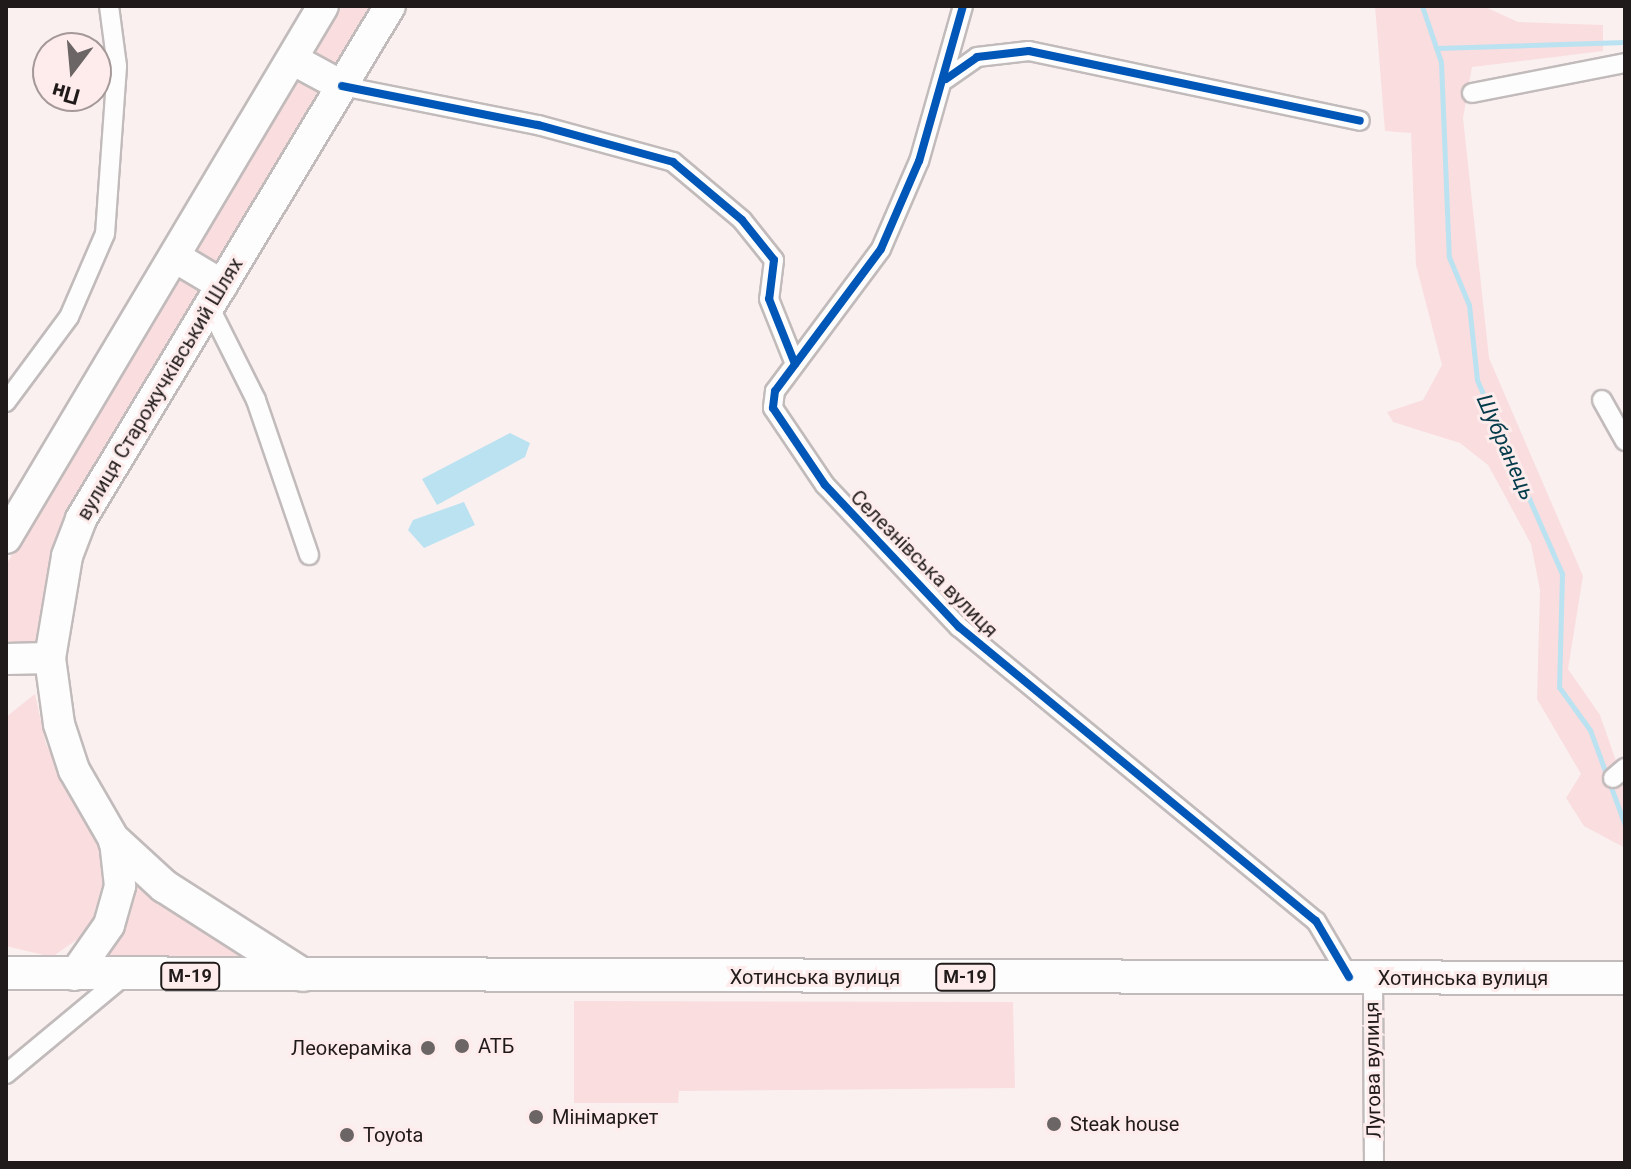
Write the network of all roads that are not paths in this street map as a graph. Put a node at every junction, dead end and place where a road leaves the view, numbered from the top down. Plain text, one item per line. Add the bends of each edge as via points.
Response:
1 (109, 6) edge
2 (323, 6) edge
3 (390, 6) edge
4 (963, 6) edge
5 (292, 59) junction
6 (1625, 63) edge
7 (946, 79) junction
8 (342, 86) junction
9 (1472, 93) dead end
10 (1360, 121) dead end
11 (175, 257) junction
12 (215, 295) junction
13 (795, 364) junction
14 (1602, 400) dead end
15 (6, 402) edge
16 (1625, 441) edge
17 (6, 538) edge
18 (309, 555) dead end
19 (50, 658) junction
20 (6, 659) edge
21 (115, 841) junction
22 (6, 973) edge
23 (74, 975) junction
24 (124, 976) junction
25 (306, 976) junction
26 (1361, 977) junction
27 (1625, 978) edge
28 (6, 1074) edge
29 (1374, 1163) edge

1 - 15 street via 117,66 105,234 69,317
2 - 5 main road
3 - 8 main road, вулиця Старожучківський Шлях
4 - 7 street, Селезнівська вулиця
5 - 8 main road
5 - 11 main road
6 - 9 street
7 - 10 street via 977,57 1029,51
7 - 13 street, Селезнівська вулиця via 881,249 855,292
8 - 12 main road, вулиця Старожучківський Шлях
8 - 13 street via 538,125 673,162 742,220 774,260 769,299
11 - 12 main road
11 - 17 main road
12 - 18 street
12 - 19 main road, вулиця Старожучківський Шлях via 81,519 64,569
13 - 26 street, Селезнівська вулиця via 773,408 825,485 959,627 1316,921
14 - 16 street
19 - 20 main road
19 - 21 main road, вулиця Старожучківський Шлях via 74,770
21 - 23 main road, вулиця Старожучківський Шлях via 117,905
21 - 25 highway via 188,903
22 - 23 highway, Хотинська вулиця / М-19
23 - 24 highway, Хотинська вулиця / М-19
24 - 25 highway, Хотинська вулиця / М-19
24 - 28 street
25 - 26 highway, Хотинська вулиця / М-19
26 - 27 highway, Хотинська вулиця / М-19
26 - 29 street, Лугова вулиця

